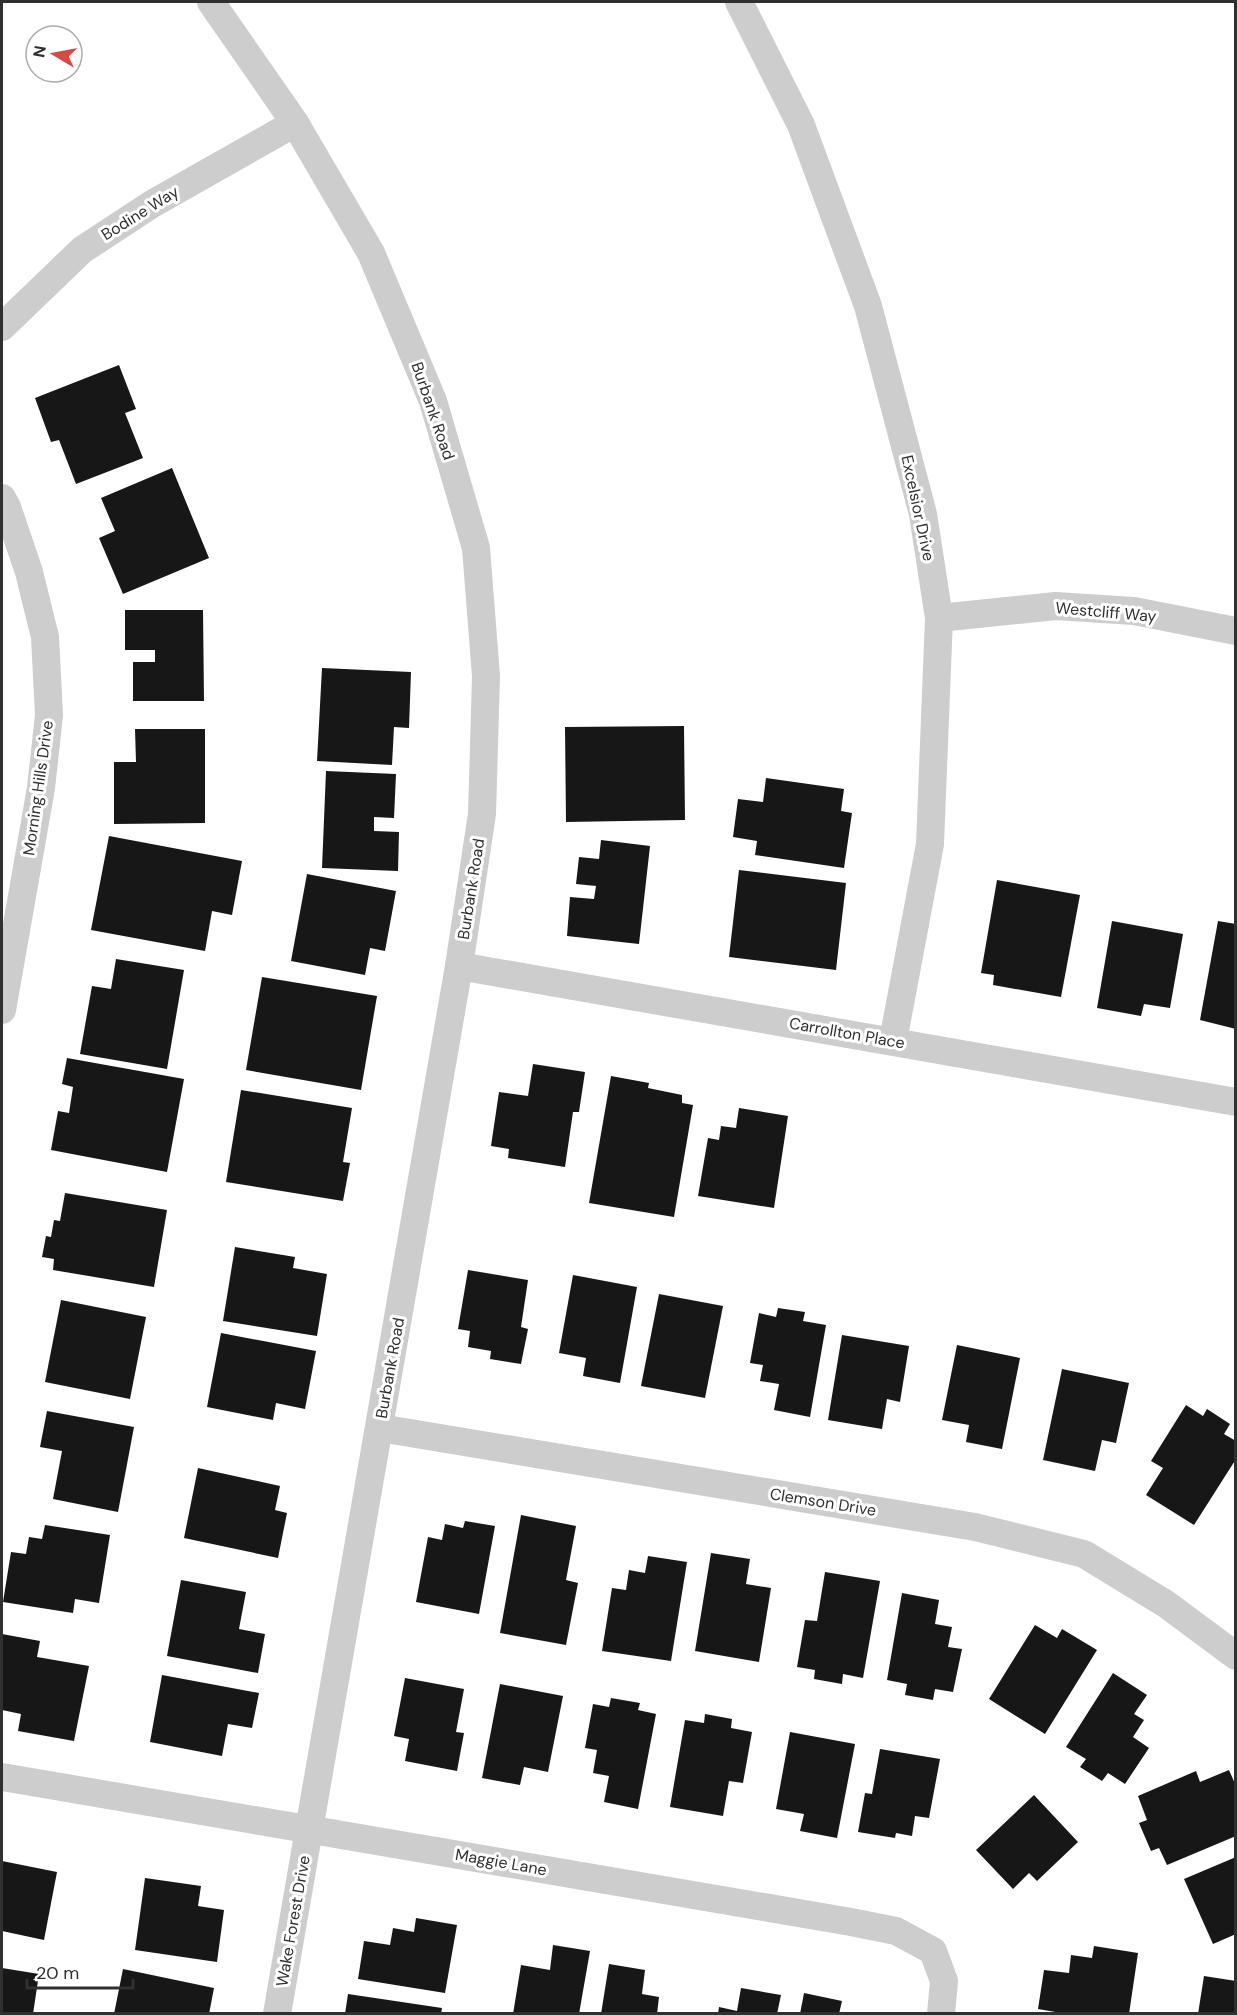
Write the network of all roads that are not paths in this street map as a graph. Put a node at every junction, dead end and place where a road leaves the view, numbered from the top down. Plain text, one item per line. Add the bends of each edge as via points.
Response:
1 (211, 2) edge
2 (739, 2) edge
3 (295, 123) junction
4 (2, 327) edge
5 (2, 498) edge
6 (939, 618) junction
7 (1236, 631) edge
8 (10, 915) edge
9 (459, 966) junction
10 (2, 1010) edge
11 (893, 1041) junction
12 (1236, 1102) edge
13 (380, 1428) junction
14 (1236, 1656) edge
15 (2, 1777) edge
16 (309, 1829) junction
17 (277, 2013) edge
18 (941, 2013) edge

1 - 3 street, Burbank Road
2 - 6 street, Excelsior Drive via 801,125 868,306 923,514
3 - 4 street, Bodine Way via 152,204 82,250
3 - 9 street, Burbank Road via 371,253 433,402 476,548 486,676 482,814
5 - 8 street, Morning Hills Drive via 29,572 45,637 49,715 41,788
6 - 7 street, Westcliff Way via 1056,606 1134,611
6 - 11 street, Excelsior Drive via 930,844
8 - 10 street, Morning Hills Drive
9 - 11 street, Carrollton Place
9 - 13 street, Burbank Road
11 - 12 street, Carrollton Place
13 - 14 street, Clemson Drive via 975,1527 1084,1554 1166,1604
13 - 16 street, Burbank Road
15 - 16 street, Maggie Lane
16 - 17 street, Wake Forest Drive
16 - 18 street, Maggie Lane via 896,1931 933,1951 944,1981

